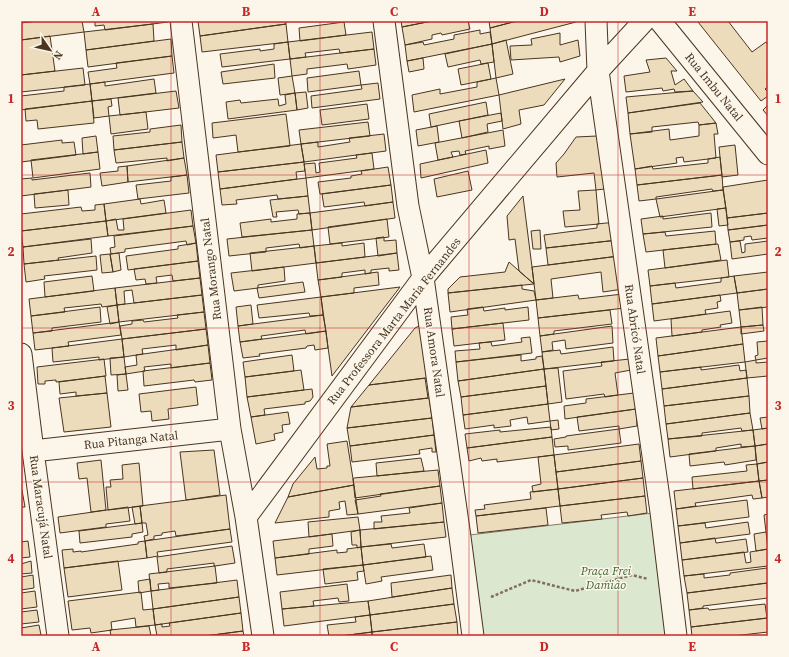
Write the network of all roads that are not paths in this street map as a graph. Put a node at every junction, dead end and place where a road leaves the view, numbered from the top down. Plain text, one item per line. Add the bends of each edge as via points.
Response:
1 (181, 21) edge
2 (384, 21) edge
3 (596, 21) edge
4 (644, 21) edge
5 (660, 21) edge
6 (598, 71) junction
7 (768, 154) edge
8 (423, 278) junction
9 (21, 354) edge
10 (230, 429) junction
11 (33, 451) junction
12 (246, 517) junction
13 (58, 636) edge
14 (263, 636) edge
15 (473, 636) edge
16 (676, 636) edge

1 - 10 street, Rua Morango Natal
2 - 8 street, Rua Amora Natal via 408,206
3 - 6 street, Rua Abricó Natal
4 - 6 street, Rua Professora Marta Maria Fernandes
5 - 7 street, Rua Imbu Natal
6 - 8 street, Rua Professora Marta Maria Fernandes
6 - 16 street, Rua Abricó Natal via 660,504
8 - 12 street, Rua Professora Marta Maria Fernandes
8 - 15 street, Rua Amora Natal
9 - 11 street, Rua Maracujá Natal
10 - 11 street, Rua Pitanga Natal
10 - 12 street, Rua Morango Natal
11 - 13 street, Rua Maracujá Natal
12 - 14 street

